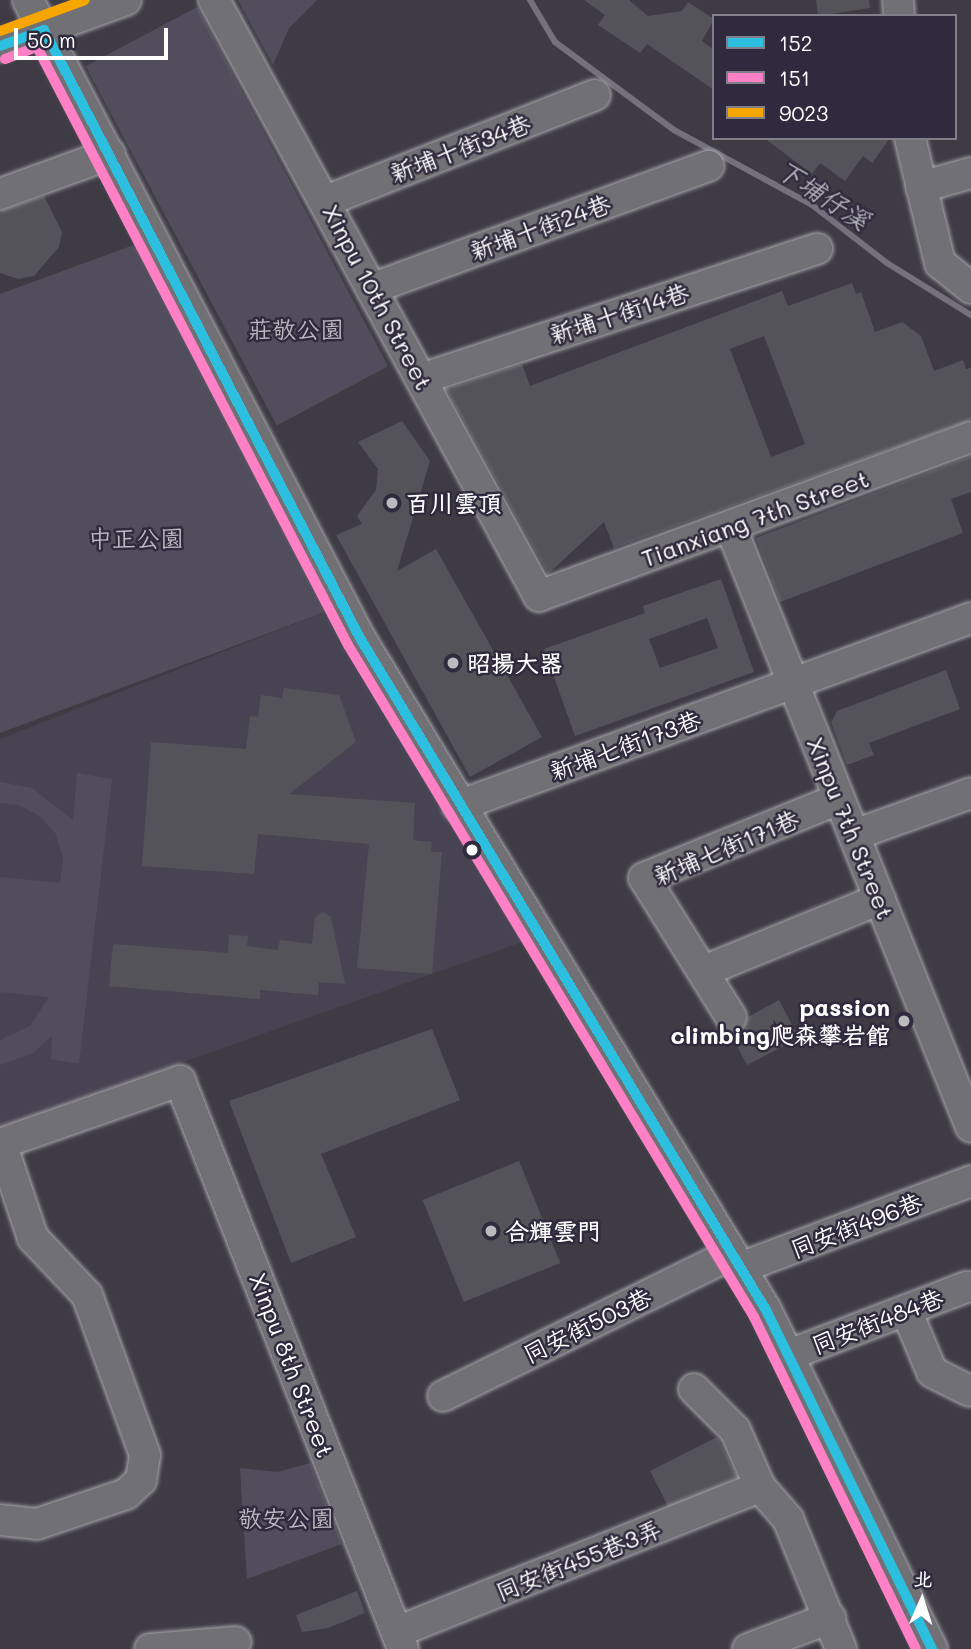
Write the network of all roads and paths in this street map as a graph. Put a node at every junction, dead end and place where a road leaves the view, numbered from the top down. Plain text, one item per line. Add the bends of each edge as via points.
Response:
1 (28, 0) edge
2 (126, 0) edge
3 (214, 0) edge
4 (44, 30) junction
5 (0, 46) edge
6 (595, 95) dead end
7 (910, 140) edge
8 (110, 154) junction
9 (708, 166) dead end
10 (971, 173) edge
11 (921, 187) junction
12 (0, 194) edge
13 (326, 201) junction
14 (817, 249) dead end
15 (970, 286) edge
16 (373, 288) junction
17 (422, 379) junction
18 (971, 437) edge
19 (731, 528) junction
20 (539, 596) joint
21 (971, 618) edge
22 (793, 683) junction
23 (971, 793) edge
24 (839, 799) junction
25 (458, 806) junction
26 (854, 835) junction
27 (880, 899) junction
28 (704, 971) junction
29 (731, 1017) dead end
30 (971, 1127) edge
31 (1, 1143) edge
32 (971, 1181) edge
33 (736, 1261) junction
34 (966, 1287) dead end
35 (906, 1310) junction
36 (789, 1355) junction
37 (694, 1389) dead end
38 (970, 1391) edge
39 (443, 1396) dead end
40 (760, 1487) junction
41 (0, 1520) edge
42 (830, 1618) junction
43 (400, 1641) edge
44 (236, 1642) dead end
45 (150, 1649) edge
46 (748, 1649) edge
47 (841, 1649) edge
48 (932, 1649) edge

1 - 4 street
2 - 4 street
3 - 13 street, Xinpu 10th Street
4 - 5 street
4 - 8 street
6 - 13 street, 新埔十街34巷
7 - 11 street
8 - 12 street
8 - 25 street via 326,575
9 - 16 street, 新埔十街24巷
10 - 11 street
11 - 15 street via 940,263
13 - 16 street, Xinpu 10th Street
14 - 17 street, 新埔十街14巷
16 - 17 street, Xinpu 10th Street
17 - 20 street, Xinpu 10th Street
18 - 19 street, Tianxiang 7th Street
19 - 20 street, Tianxiang 7th Street
19 - 22 street, Xinpu 7th Street
21 - 22 street, 新埔七街173巷
22 - 24 street, Xinpu 7th Street
22 - 25 street, 新埔七街173巷
23 - 26 street
24 - 26 street, Xinpu 7th Street
24 - 28 street, 新埔七街171巷 via 644,878
25 - 33 street
26 - 27 street, Xinpu 7th Street
27 - 28 street
27 - 30 street, Xinpu 7th Street
28 - 29 street, 新埔七街171巷
31 - 41 street via 33,1238 87,1295 145,1455 141,1480 126,1494 37,1524
31 - 43 street, Xinpu 8th Street via 180,1081
32 - 33 street, 同安街496巷
33 - 36 street
33 - 39 street, 同安街503巷
34 - 35 street, 同安街484巷
35 - 36 street, 同安街484巷
35 - 38 street via 932,1372
36 - 48 street
37 - 40 street via 735,1430
40 - 42 street via 788,1519
40 - 43 street, 同安街455巷3弄
42 - 46 street
42 - 47 street
44 - 45 street

